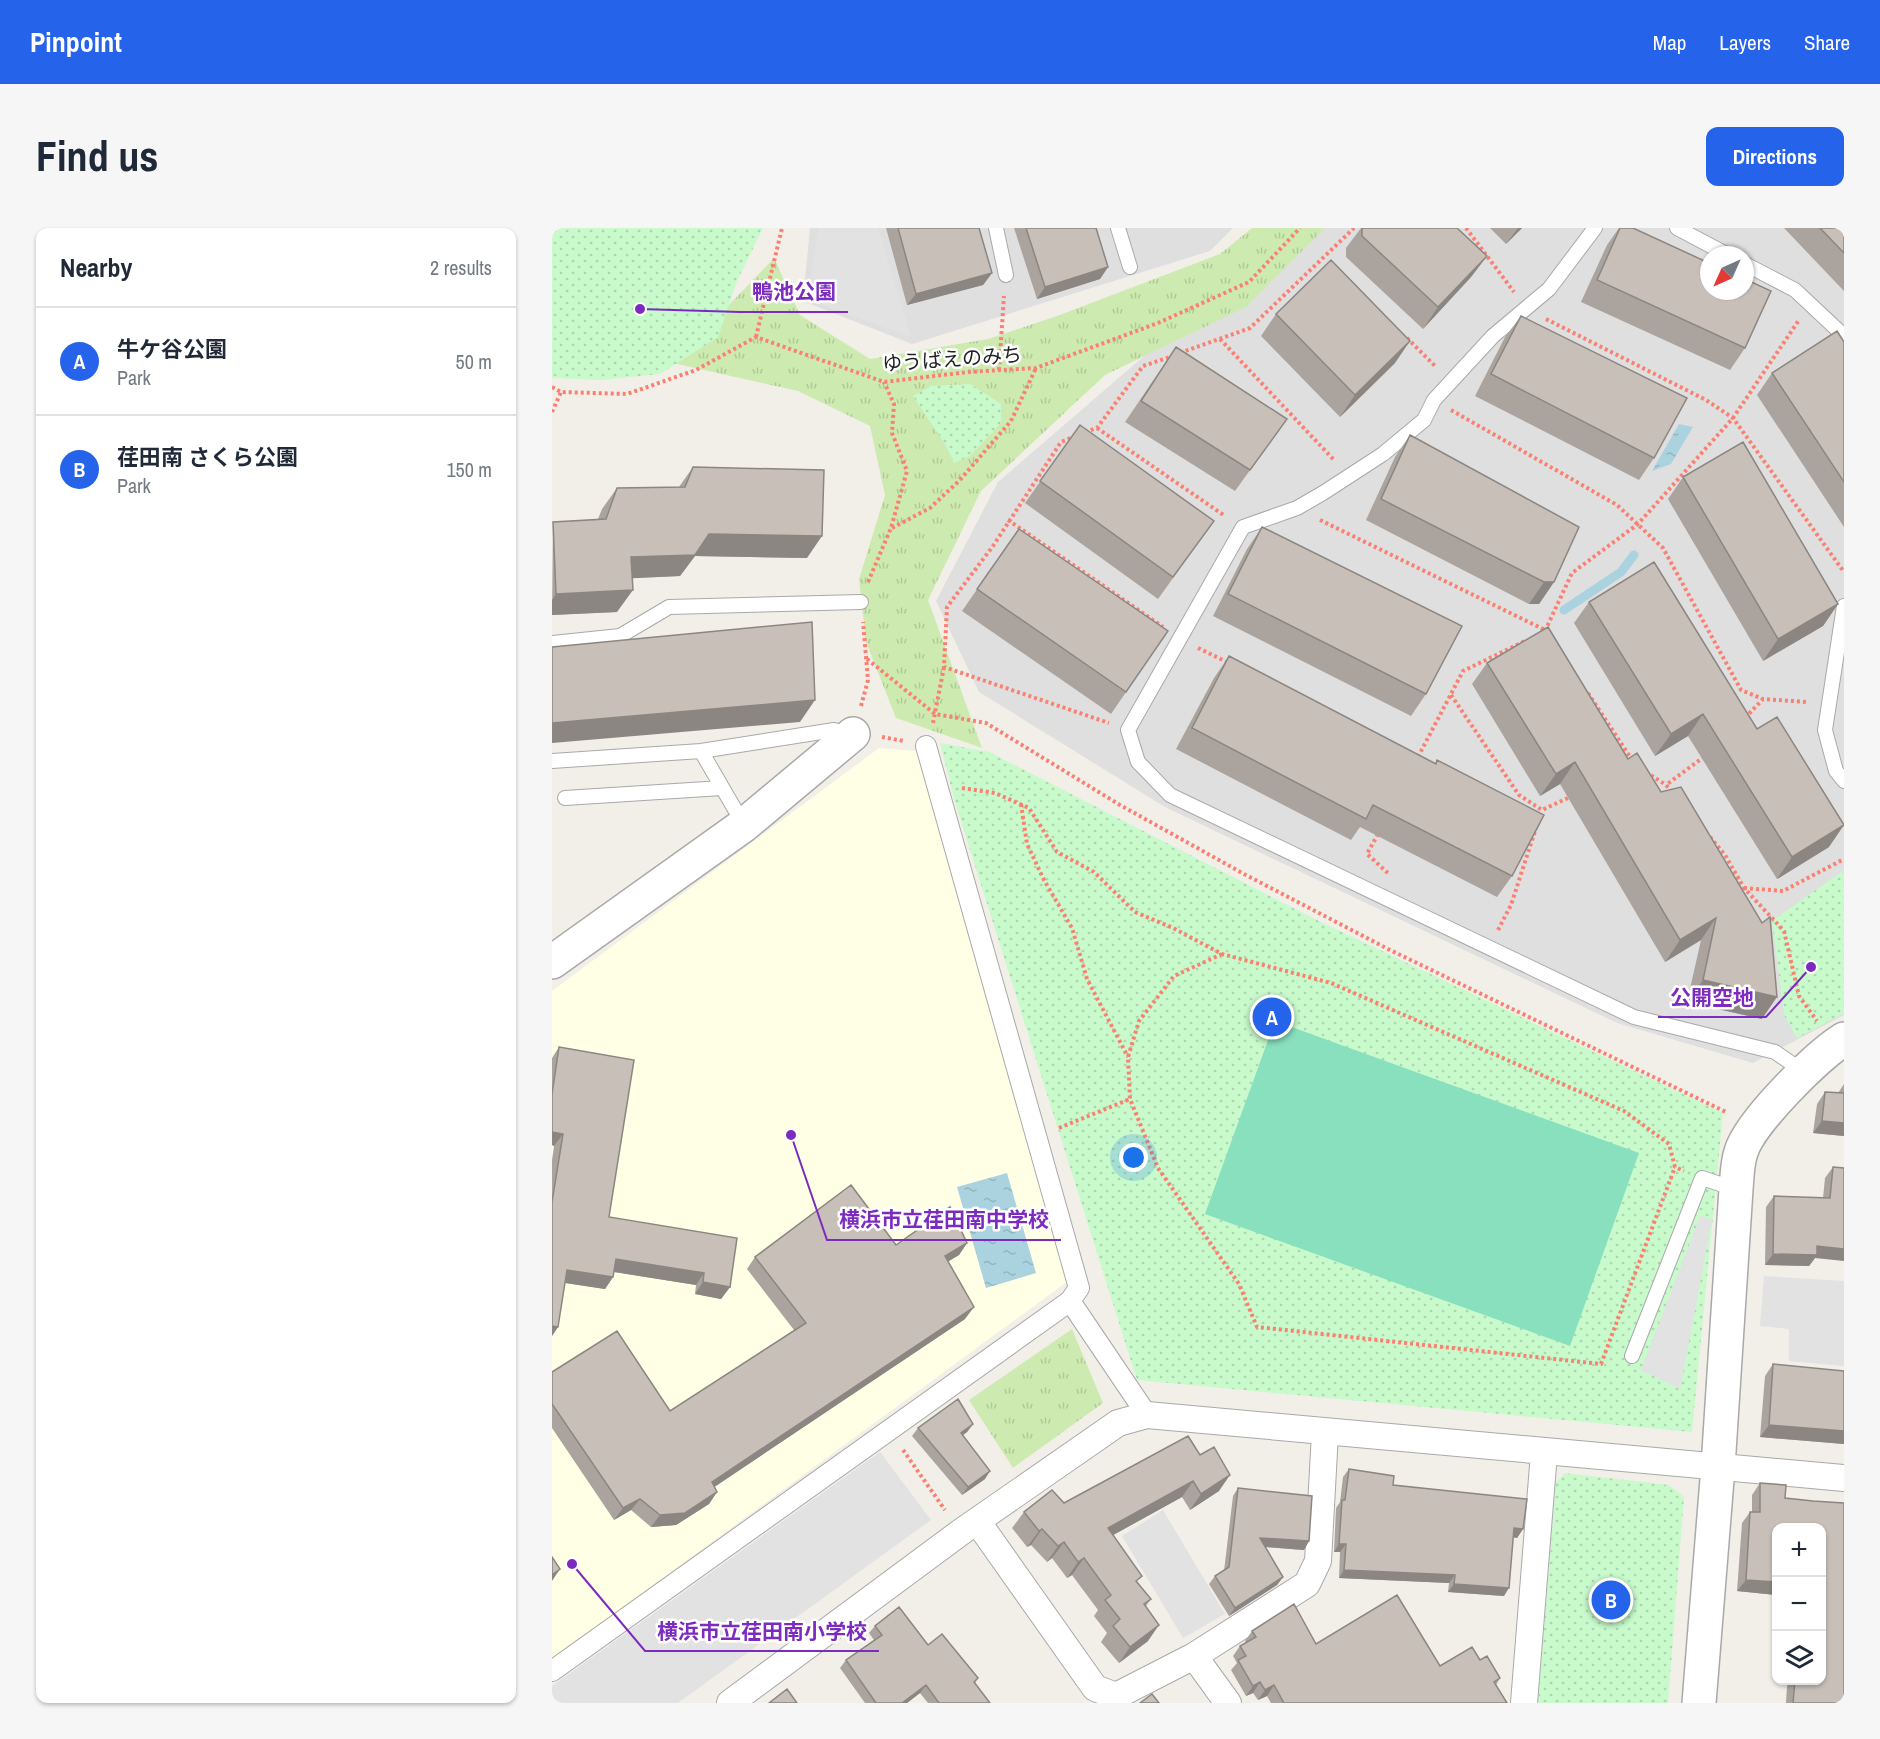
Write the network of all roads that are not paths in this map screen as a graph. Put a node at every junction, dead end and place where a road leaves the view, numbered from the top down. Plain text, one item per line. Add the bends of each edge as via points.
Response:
1 (996, 228) edge
2 (1118, 228) edge
3 (1595, 228) edge
4 (1677, 228) edge
5 (1711, 246) edge
6 (1130, 267) dead end
7 (1754, 269) edge
8 (1006, 275) road end
9 (1844, 336) edge
10 (861, 602) road end
11 (1844, 606) edge
12 (552, 643) edge
13 (853, 734) joint
14 (926, 746) road end
15 (701, 751) junction
16 (552, 761) edge
17 (1844, 781) edge
18 (722, 788) junction
19 (565, 798) dead end
20 (744, 825) junction
21 (555, 956) edge
22 (1839, 1042) edge
23 (1804, 1072) junction
24 (1736, 1189) junction
25 (1070, 1301) junction
26 (1632, 1356) dead end
27 (1147, 1415) junction
28 (1325, 1433) junction
29 (1544, 1453) junction
30 (1718, 1467) junction
31 (1844, 1478) edge
32 (969, 1526) junction
33 (1194, 1656) junction
34 (552, 1671) edge
35 (730, 1703) edge
36 (1228, 1703) edge
37 (1524, 1703) edge
38 (1700, 1703) edge

1 - 8 lane
2 - 6 lane
3 - 23 lane via 1549,289 1493,336 1434,400 1424,420 1383,454 1297,508 1243,527 1128,730 1138,762 1170,795 1634,1017 1775,1052
4 - 5 lane
7 - 9 lane via 1795,290
10 - 12 lane via 669,607 620,636
11 - 17 lane via 1825,730 1836,771
13 - 15 lane via 834,730
13 - 20 street
14 - 25 street via 1079,1288
15 - 16 lane
15 - 18 lane
18 - 19 lane
18 - 20 lane
20 - 21 street
22 - 23 street
23 - 24 street via 1756,1126 1741,1151
24 - 26 lane via 1702,1178
24 - 30 street
25 - 27 street
25 - 34 street
27 - 28 street
27 - 32 street via 1118,1423
28 - 29 street
28 - 33 street via 1318,1561 1307,1584
29 - 30 street
29 - 37 street
30 - 31 street
30 - 38 street
32 - 33 street via 1095,1688 1116,1696
32 - 35 street
33 - 36 street

